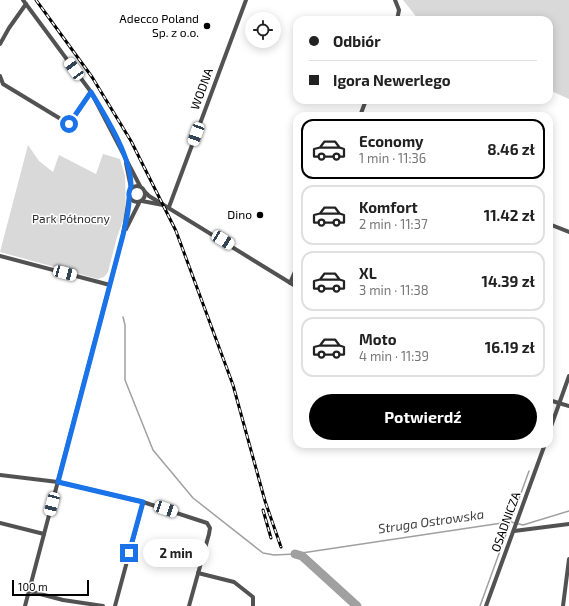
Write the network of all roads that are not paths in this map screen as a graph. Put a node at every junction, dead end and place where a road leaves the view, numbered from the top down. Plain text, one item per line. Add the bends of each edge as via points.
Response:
1 (23, 0) edge
2 (246, 0) edge
3 (395, 0) edge
4 (26, 4) junction
5 (398, 16) edge
6 (0, 44) edge
7 (0, 76) edge
8 (91, 92) junction
9 (125, 159) junction
10 (140, 186) junction
11 (131, 188) junction
12 (145, 192) junction
13 (130, 198) junction
14 (141, 202) junction
15 (169, 207) junction
16 (553, 226) edge
17 (569, 232) edge
18 (123, 235) junction
19 (0, 256) edge
20 (293, 276) edge
21 (290, 283) junction
22 (110, 285) junction
23 (293, 285) edge
24 (569, 376) edge
25 (553, 401) edge
26 (559, 403) junction
27 (569, 406) edge
28 (553, 420) edge
29 (544, 448) edge
30 (0, 475) edge
31 (58, 482) junction
32 (143, 502) junction
33 (0, 523) edge
34 (569, 524) edge
35 (514, 530) junction
36 (44, 534) junction
37 (569, 559) edge
38 (198, 573) junction
39 (29, 590) junction
40 (25, 606) edge
41 (103, 606) edge
42 (115, 606) edge
43 (189, 606) edge
44 (253, 606) edge
45 (486, 606) edge
46 (563, 606) edge

1 - 4 street
2 - 15 street, WODNA
3 - 5 street via 399,10
4 - 6 street
4 - 8 street
7 - 8 street via 3,84 69,124
8 - 9 street
9 - 10 street
9 - 11 street
10 - 11 street
10 - 12 street
11 - 13 street
12 - 14 street
12 - 15 street
13 - 14 street via 134,202
13 - 18 street
14 - 15 street
14 - 18 street
15 - 21 street
16 - 17 street
18 - 22 street
19 - 22 street
20 - 21 street
21 - 23 street
22 - 31 street
24 - 26 street
25 - 26 street
26 - 27 street
26 - 28 street
29 - 35 street, OSADNICZA
30 - 31 street
31 - 32 street
31 - 36 street
32 - 38 street via 207,524 210,528 209,534
32 - 42 street
33 - 36 street
34 - 35 street
35 - 45 street, OSADNICZA
36 - 39 street
37 - 46 street
38 - 43 street
38 - 44 street via 234,582 253,597
39 - 40 street
39 - 41 street via 63,600

